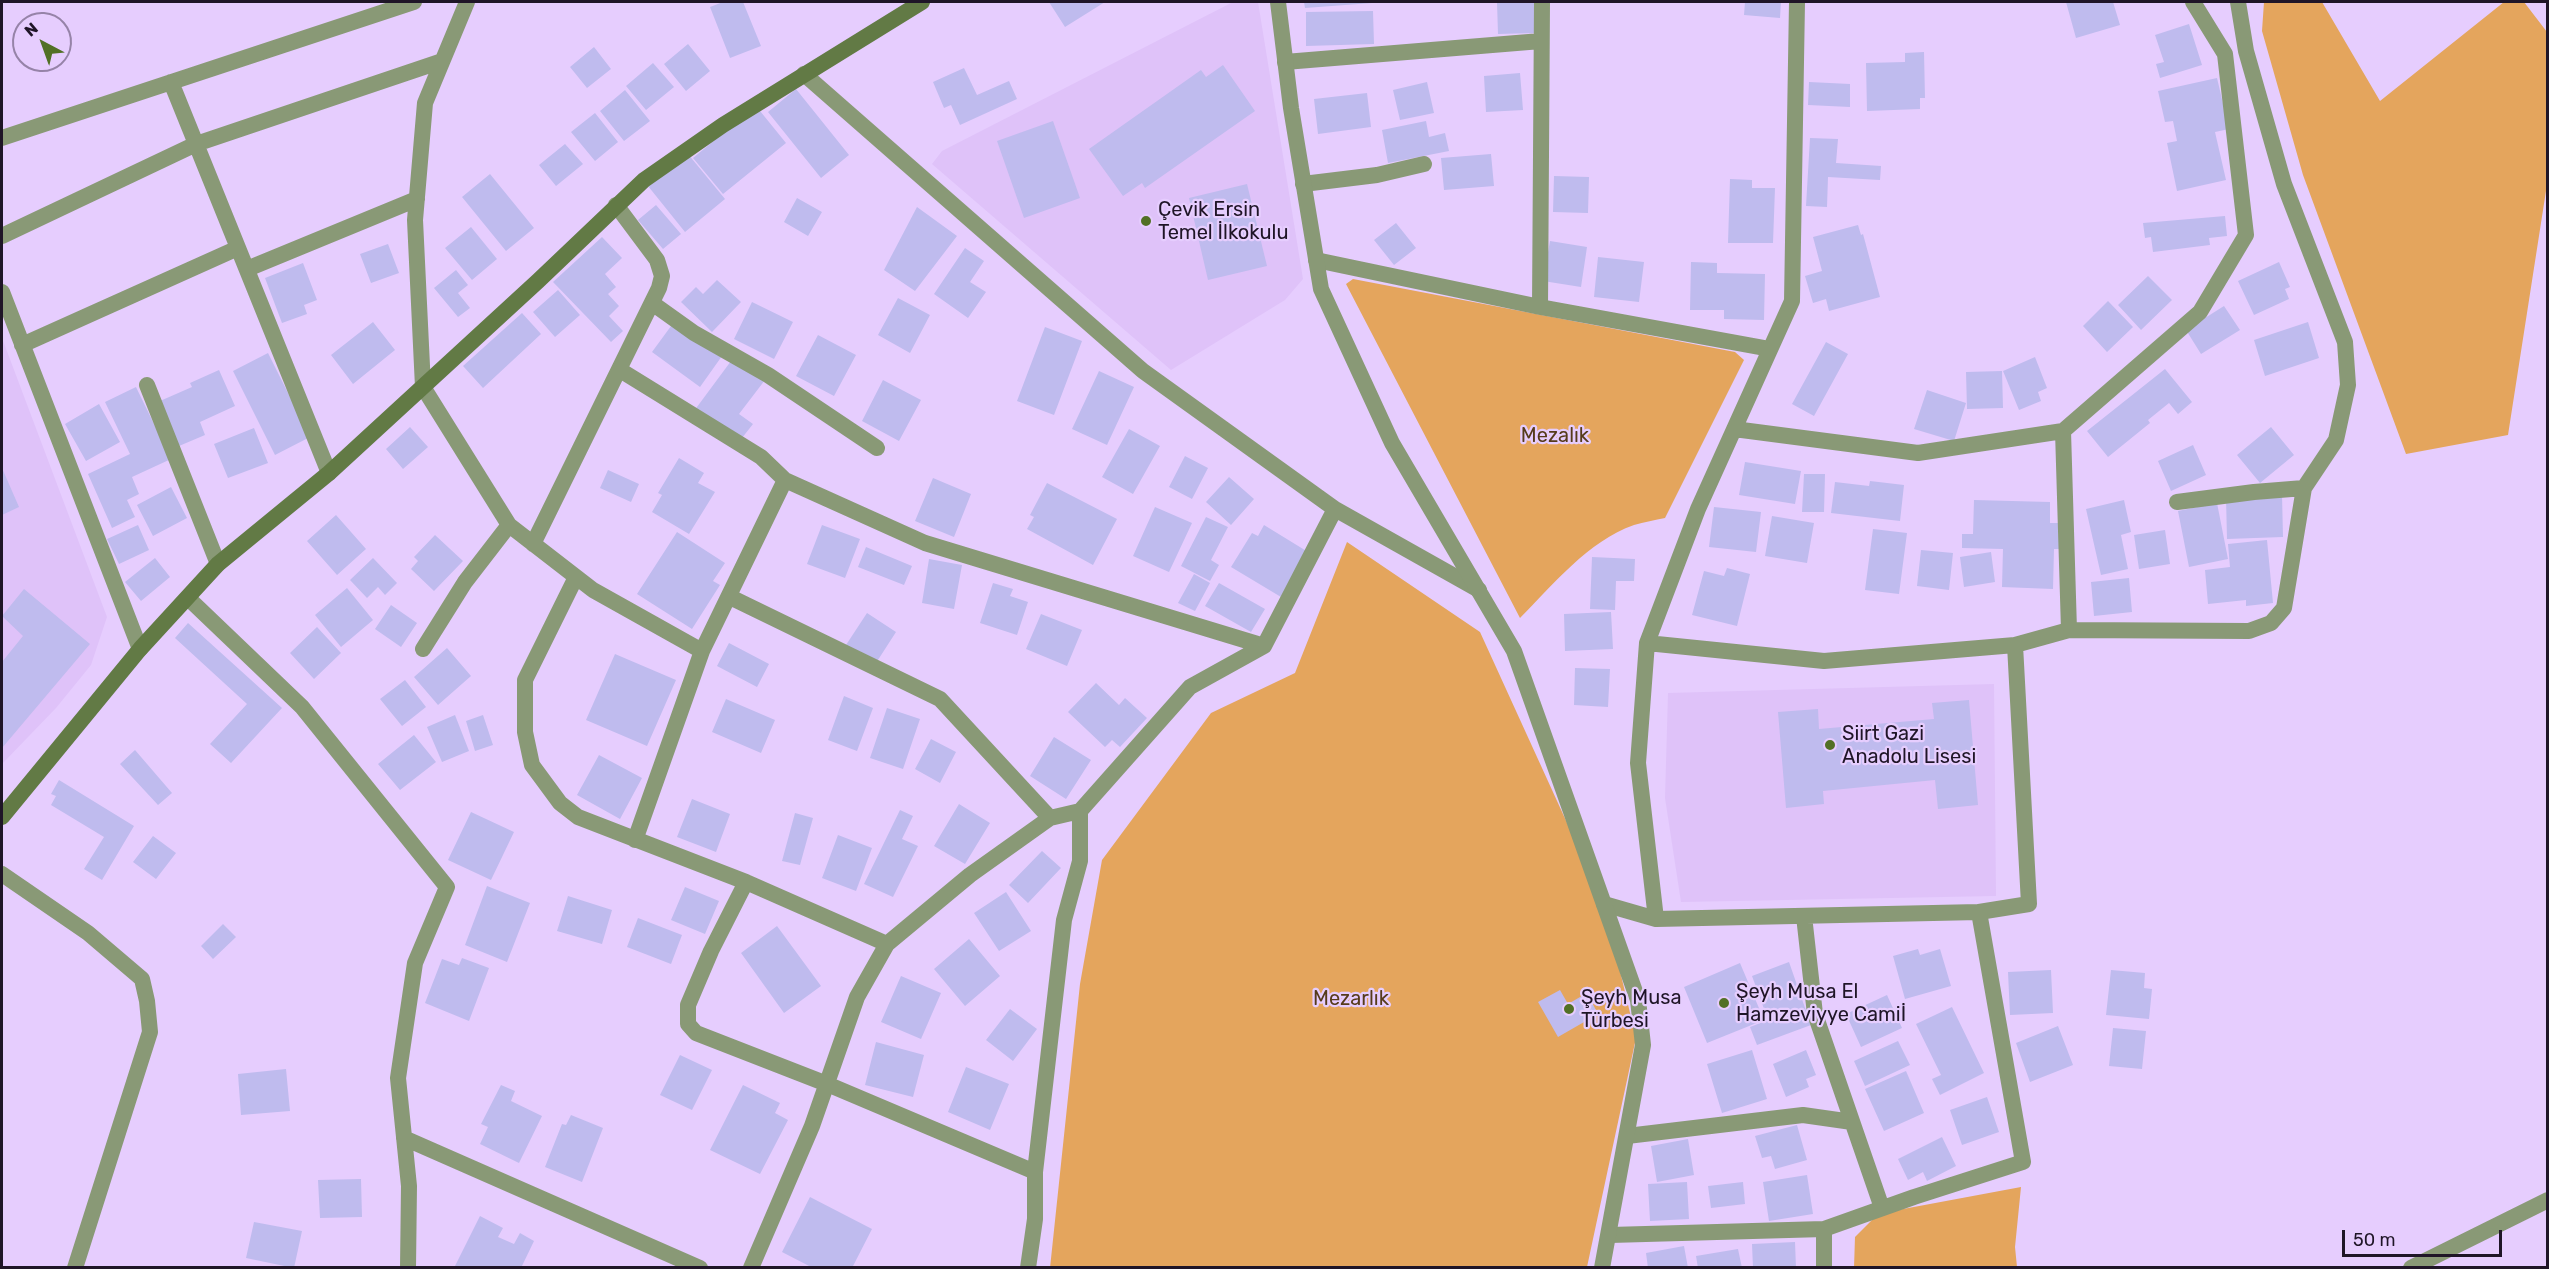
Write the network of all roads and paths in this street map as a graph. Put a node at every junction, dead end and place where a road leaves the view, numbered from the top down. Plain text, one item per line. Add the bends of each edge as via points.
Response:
1 (414, 2) edge
2 (467, 2) edge
3 (922, 2) edge
4 (1278, 2) edge
5 (1542, 2) edge
6 (1797, 2) edge
7 (2193, 2) edge
8 (2238, 2) edge
9 (1541, 41) junction
10 (442, 61) junction
11 (1285, 62) junction
12 (804, 74) junction
13 (171, 82) junction
14 (2, 138) edge
15 (196, 144) junction
16 (1424, 164) dead end
17 (1303, 184) junction
18 (417, 200) junction
19 (616, 205) junction
20 (2, 236) edge
21 (238, 248) junction
22 (1316, 260) junction
23 (247, 269) junction
24 (2, 292) edge
25 (652, 303) junction
26 (1540, 307) junction
27 (22, 345) junction
28 (1770, 349) junction
29 (620, 370) junction
30 (147, 385) dead end
31 (423, 387) junction
32 (1734, 429) junction
33 (2063, 431) junction
34 (877, 448) dead end
35 (329, 473) junction
36 (785, 480) junction
37 (2304, 488) junction
38 (2177, 502) dead end
39 (1335, 509) junction
40 (509, 525) junction
41 (533, 544) junction
42 (218, 564) junction
43 (576, 577) junction
44 (1479, 590) junction
45 (730, 597) junction
46 (188, 598) junction
47 (2069, 630) junction
48 (1647, 643) junction
49 (2015, 645) junction
50 (1264, 646) junction
51 (140, 649) junction
52 (423, 649) dead end
53 (702, 651) junction
54 (1080, 811) junction
55 (2, 817) edge
56 (1050, 818) junction
57 (635, 840) junction
58 (2, 874) edge
59 (746, 882) junction
60 (1604, 904) junction
61 (1979, 912) junction
62 (1804, 916) junction
63 (1656, 919) junction
64 (887, 944) junction
65 (827, 1084) junction
66 (1852, 1122) junction
67 (1628, 1136) junction
68 (404, 1138) junction
69 (1035, 1172) junction
70 (2547, 1200) edge
71 (1882, 1208) junction
72 (1824, 1229) junction
73 (1610, 1235) junction
74 (75, 1268) edge
75 (408, 1268) edge
76 (700, 1268) edge
77 (751, 1268) edge
78 (1028, 1268) edge
79 (1602, 1268) edge
80 (1824, 1268) edge
81 (2412, 1268) edge

1 - 13 street
2 - 10 street
3 - 12 main road
4 - 11 street
5 - 9 street
6 - 28 street via 1792,301
7 - 33 street via 2225,54 2246,235 2200,312
8 - 37 street via 2246,51 2284,183 2345,342 2348,385 2337,440
9 - 11 street
9 - 26 street
10 - 15 street
10 - 18 street via 425,103
11 - 17 street
12 - 19 main road via 653,173
12 - 39 street via 1143,371
13 - 14 street
13 - 15 street
15 - 20 street
15 - 21 street
16 - 17 street via 1377,175
17 - 22 street
18 - 23 street
18 - 31 street
19 - 25 street via 660,268 662,276
19 - 31 main road
21 - 23 street
21 - 27 street
22 - 26 street
22 - 44 street via 1321,289 1392,443
23 - 35 street
24 - 27 street
25 - 29 street
25 - 34 street
26 - 28 street
27 - 51 street
28 - 32 street
29 - 36 street via 761,458
29 - 41 street
30 - 42 street
31 - 35 main road
31 - 40 street
32 - 33 street via 1918,453
32 - 48 street via 1698,509
33 - 47 street
35 - 42 main road
36 - 45 street
36 - 50 street via 925,543
37 - 38 street
37 - 47 street via 2284,608 2271,623 2249,631
39 - 44 street
39 - 50 street
40 - 41 street
40 - 52 street via 465,582
41 - 43 street
42 - 46 main road
43 - 53 street
43 - 57 street via 525,680 525,732 532,765 553,795 578,817
44 - 60 street via 1515,651
45 - 53 street
45 - 56 street via 940,699
46 - 51 main road
46 - 68 street via 302,707 447,887 415,963 398,1078
47 - 49 street
48 - 49 street via 1824,662
48 - 63 street via 1638,763
49 - 61 street via 2029,904
50 - 54 street via 1190,687
51 - 55 main road
53 - 57 street
54 - 56 street
54 - 69 street via 1080,861 1064,920
56 - 64 street via 970,875
57 - 59 street
58 - 74 street via 88,933 142,979 147,1001 150,1032
59 - 64 street
59 - 65 street via 688,1005 688,1024 696,1033
60 - 63 street
60 - 67 street via 1638,1000 1643,1045
61 - 62 street
61 - 71 street via 2023,1162
62 - 63 street
62 - 66 street via 1815,1014
64 - 65 street via 856,997
65 - 69 street
65 - 77 street
66 - 67 street via 1803,1114
66 - 71 street
67 - 73 street
68 - 75 street via 409,1186
68 - 76 street
69 - 78 street via 1035,1219
70 - 81 street
71 - 72 street
72 - 73 street
72 - 80 street
73 - 79 street

